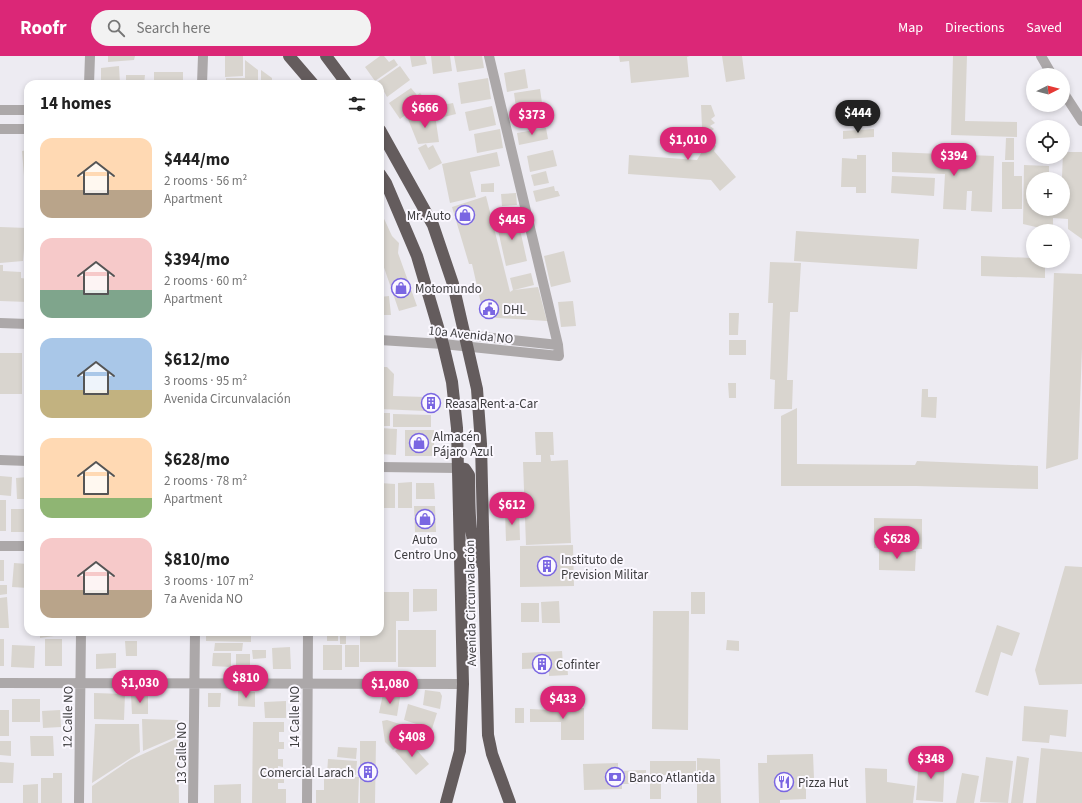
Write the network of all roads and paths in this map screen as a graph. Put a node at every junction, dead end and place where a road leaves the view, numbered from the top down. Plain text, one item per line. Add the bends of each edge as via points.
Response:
1 (90, 56) edge
2 (203, 56) edge
3 (289, 56) edge
4 (326, 56) edge
5 (489, 56) edge
6 (1040, 56) edge
7 (1048, 68) edge
8 (89, 80) edge
9 (202, 80) edge
10 (310, 80) edge
11 (344, 80) edge
12 (1070, 103) edge
13 (0, 110) edge
14 (24, 110) edge
15 (1082, 121) edge
16 (0, 129) edge
17 (24, 129) edge
18 (384, 138) edge
19 (384, 180) edge
20 (0, 323) edge
21 (24, 324) edge
22 (465, 335) junction
23 (384, 340) edge
24 (443, 344) junction
25 (558, 345) junction
26 (468, 347) junction
27 (0, 460) edge
28 (24, 460) edge
29 (384, 466) edge
30 (458, 468) junction
31 (0, 546) edge
32 (24, 546) edge
33 (484, 568) junction
34 (81, 636) edge
35 (195, 636) edge
36 (308, 636) edge
37 (0, 683) edge
38 (81, 683) junction
39 (194, 684) junction
40 (307, 684) junction
41 (463, 684) junction
42 (79, 803) edge
43 (193, 803) edge
44 (307, 803) edge
45 (446, 803) edge
46 (510, 803) edge

1 - 8 street
2 - 9 street
3 - 10 highway
4 - 11 highway
5 - 25 street
6 - 7 street
12 - 15 street
13 - 14 street
16 - 17 street
18 - 22 highway, Avenida Circunvalación via 433,225 453,284
19 - 24 highway, Avenida Circunvalación via 418,256
20 - 21 street
22 - 25 street, 10a Avenida NO
22 - 26 highway, Avenida Circunvalación
23 - 24 street, 10a Avenida NO
24 - 26 street, 10a Avenida NO
24 - 30 highway, Avenida Circunvalación via 452,382
25 - 26 street, 10a Avenida NO via 559,356
26 - 33 highway, Avenida Circunvalación via 479,412
27 - 28 street
29 - 30 street
30 - 33 highway via 465,469 469,475 471,534
30 - 41 highway, Avenida Circunvalación
31 - 32 street
33 - 46 highway, Avenida Circunvalación via 488,735 492,754
34 - 38 street, 12 Calle NO
35 - 39 street, 13 Calle NO
36 - 40 street, 14 Calle NO
37 - 38 street
38 - 39 street
38 - 42 street, 12 Calle NO
39 - 40 street
39 - 43 street, 13 Calle NO
40 - 41 street
40 - 44 street, 14 Calle NO
41 - 45 highway, Avenida Circunvalación via 460,751

